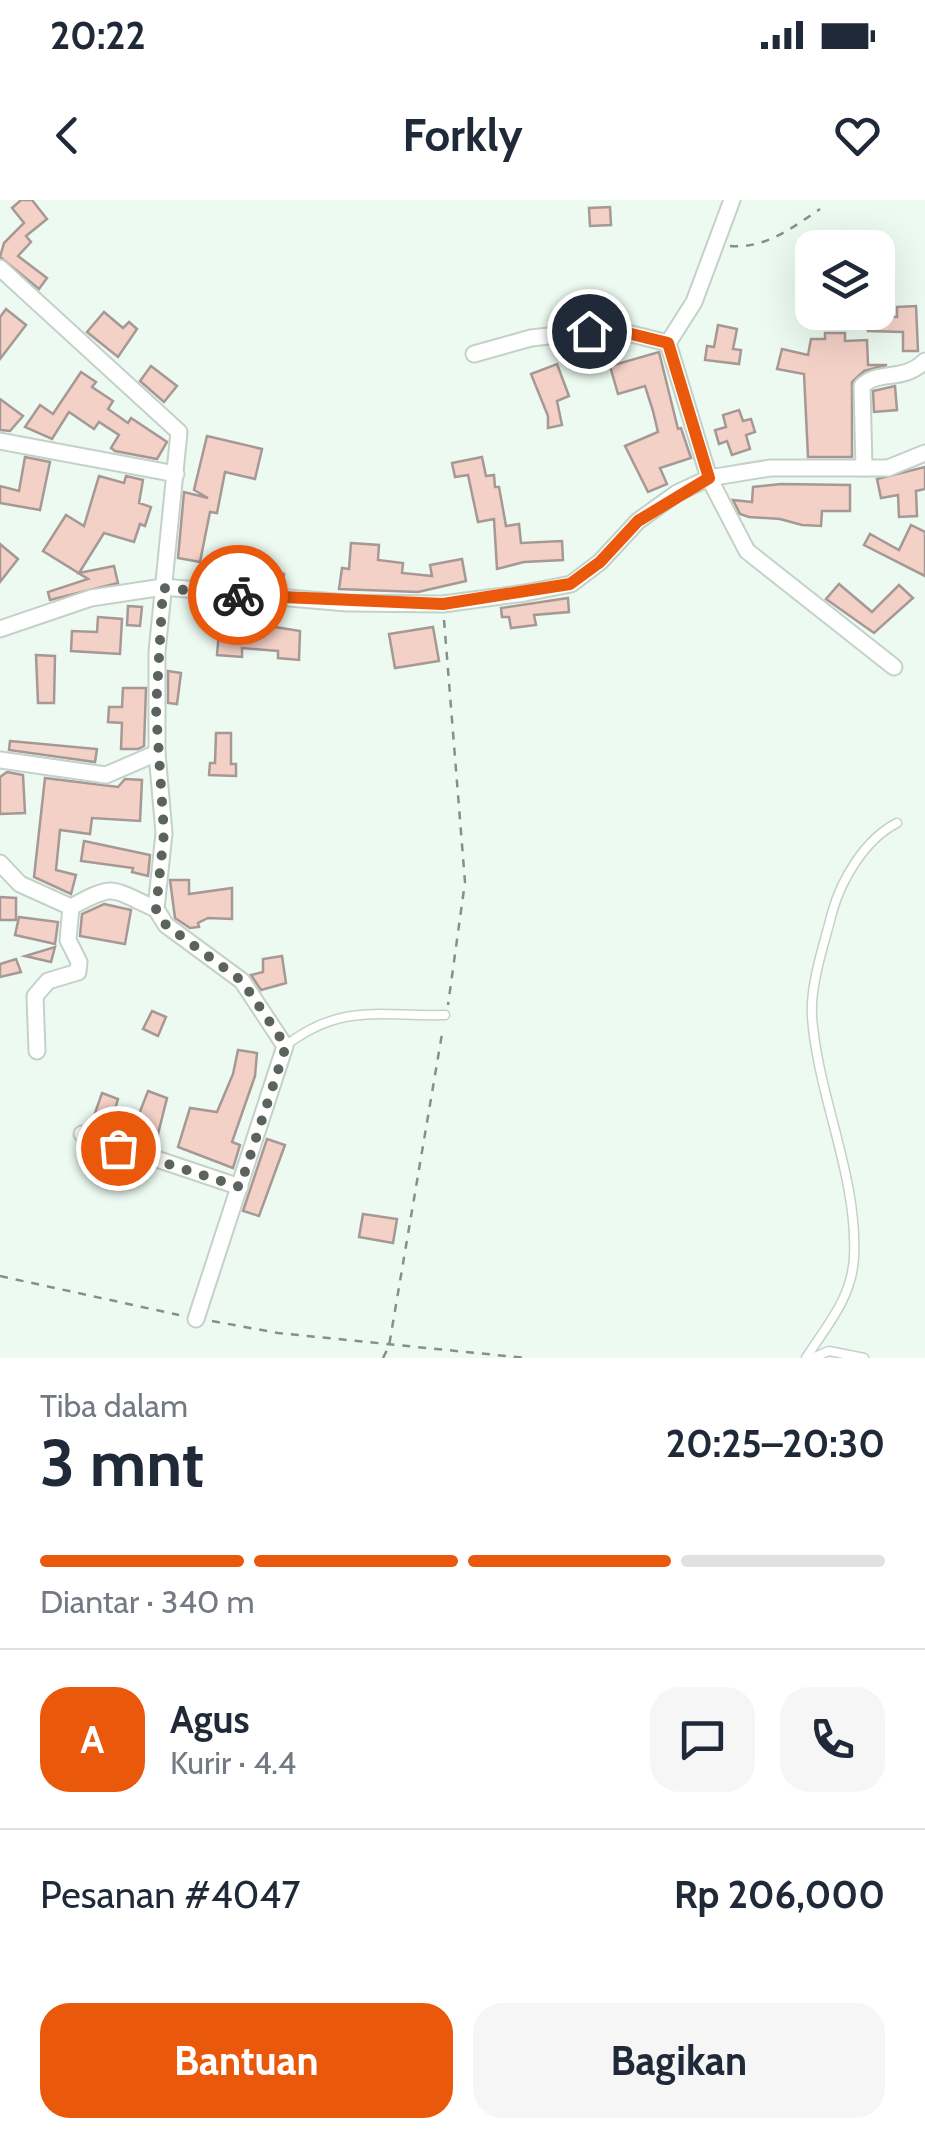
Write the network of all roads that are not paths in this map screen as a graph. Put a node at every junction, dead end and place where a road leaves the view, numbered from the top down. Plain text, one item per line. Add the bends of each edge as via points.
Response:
1 (732, 200) edge
2 (0, 268) edge
3 (668, 343) junction
4 (474, 354) dead end
5 (925, 361) edge
6 (0, 441) edge
7 (925, 453) edge
8 (864, 468) junction
9 (176, 474) junction
10 (709, 478) junction
11 (163, 588) junction
12 (0, 629) edge
13 (894, 667) dead end
14 (158, 754) junction
15 (0, 760) edge
16 (897, 823) dead end
17 (0, 863) edge
18 (70, 907) junction
19 (156, 909) junction
20 (446, 1015) road end
21 (286, 1046) junction
22 (37, 1051) dead end
23 (82, 1134) dead end
24 (240, 1187) junction
25 (196, 1318) road end
26 (809, 1358) edge
27 (864, 1358) edge

1 - 3 street via 694,302
2 - 9 street via 169,420 181,446
3 - 4 street via 611,329 531,338
3 - 10 street
5 - 8 street via 913,373 862,386
6 - 9 street
7 - 8 street via 888,468
8 - 10 street via 770,468
9 - 11 street
10 - 11 street via 638,521 570,584 443,604
10 - 13 street via 747,550
11 - 12 street via 91,598
11 - 14 street
14 - 15 street via 106,775
14 - 19 street via 164,833
16 - 26 lane via 871,843 839,889 821,956 812,1013 854,1229 854,1260 844,1304
17 - 18 street via 20,884
18 - 19 street via 87,894 110,890
18 - 22 street via 68,940 78,972 48,982 35,996
19 - 21 street via 166,925 242,981
20 - 21 lane via 338,1016
21 - 24 street
23 - 24 street
24 - 25 street
26 - 27 lane via 829,1351

